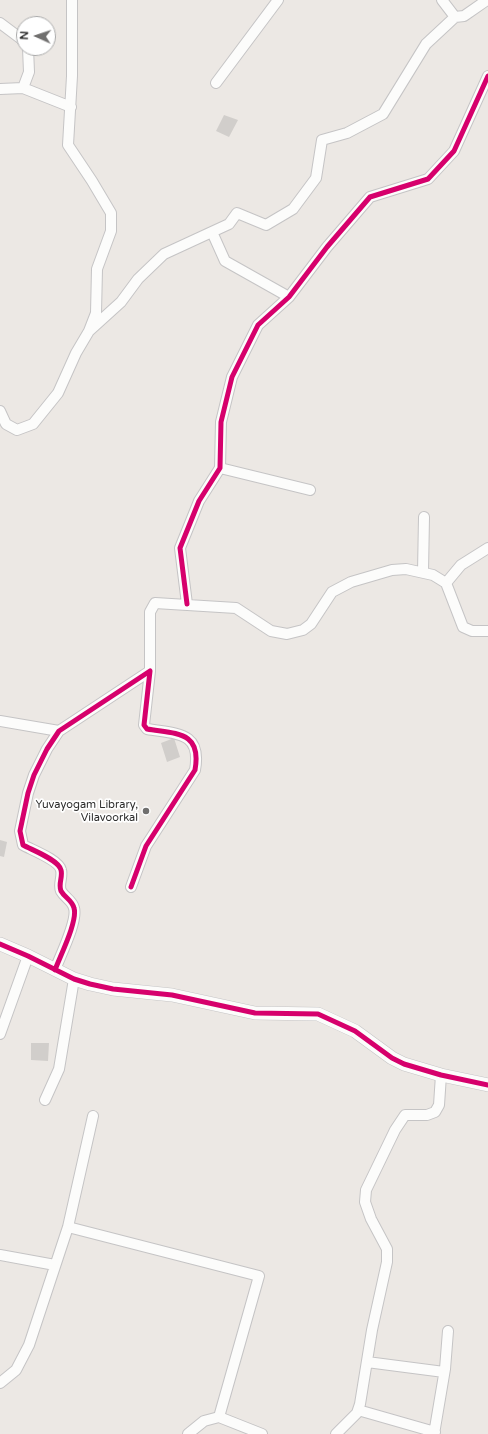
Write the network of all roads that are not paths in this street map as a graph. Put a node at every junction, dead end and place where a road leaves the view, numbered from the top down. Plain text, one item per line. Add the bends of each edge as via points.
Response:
1 (72, 0) edge
2 (278, 0) edge
3 (442, 0) edge
4 (487, 0) edge
5 (456, 17) junction
6 (0, 23) edge
7 (16, 35) edge
8 (28, 56) edge
9 (488, 76) edge
10 (216, 83) dead end
11 (23, 88) junction
12 (0, 89) edge
13 (71, 107) junction
14 (212, 232) junction
15 (289, 297) junction
16 (89, 332) junction
17 (0, 411) edge
18 (220, 468) junction
19 (310, 490) dead end
20 (424, 517) dead end
21 (488, 548) edge
22 (423, 572) junction
23 (446, 583) junction
24 (187, 604) junction
25 (488, 631) edge
26 (150, 671) junction
27 (0, 721) edge
28 (59, 731) junction
29 (131, 887) dead end
30 (0, 944) edge
31 (28, 956) junction
32 (55, 970) junction
33 (74, 979) junction
34 (0, 1034) edge
35 (441, 1075) junction
36 (488, 1085) edge
37 (44, 1100) dead end
38 (93, 1116) dead end
39 (68, 1227) junction
40 (0, 1255) edge
41 (55, 1265) junction
42 (448, 1331) dead end
43 (367, 1362) junction
44 (444, 1372) junction
45 (0, 1383) edge
46 (358, 1410) junction
47 (219, 1417) junction
48 (434, 1433) edge
49 (188, 1434) edge
50 (262, 1434) edge
51 (336, 1434) edge

1 - 13 street
2 - 10 street
3 - 5 street
4 - 5 street via 464,16
5 - 14 street via 426,44 383,114 347,133 322,140 316,178 293,209 266,225 237,213 229,224
6 - 7 street
8 - 11 street via 29,72
9 - 15 street via 454,151 428,179 370,197
11 - 12 street
11 - 13 street
13 - 16 street via 68,145 110,213 111,231 97,269 96,313
14 - 15 street via 225,261
14 - 16 street via 164,254 138,279 121,302
15 - 18 street via 258,325 232,377 221,422
16 - 17 street via 76,353 58,393 33,424 17,430 6,424
18 - 19 street
18 - 24 street via 199,501 180,548
20 - 22 street
21 - 23 street via 460,565
22 - 23 street
22 - 24 street via 392,570 351,582 332,592 311,624 303,630 287,634 271,631 236,608
23 - 25 street via 463,627 472,631
24 - 26 street via 155,603 151,607
26 - 28 street
26 - 29 street via 144,725 147,729 186,736 192,741 197,762 195,770 146,846
27 - 28 street
28 - 32 street via 34,775 20,831 23,845 57,862 61,869 62,892 72,901 75,910 74,920
30 - 31 street
31 - 32 street
31 - 34 street
32 - 33 street
33 - 35 street via 113,989 172,995 255,1013 318,1014 356,1031 398,1061
33 - 37 street via 59,1069
35 - 36 street
35 - 43 street via 439,1105 435,1112 427,1115 405,1115 366,1190 366,1202 371,1219 388,1249
38 - 39 street
39 - 41 street
39 - 47 street via 259,1276
40 - 41 street
41 - 45 street via 29,1345 16,1370
42 - 44 street
43 - 44 street
43 - 46 street
44 - 48 street
46 - 48 street
46 - 51 street via 350,1422
47 - 49 street via 204,1421
47 - 50 street

